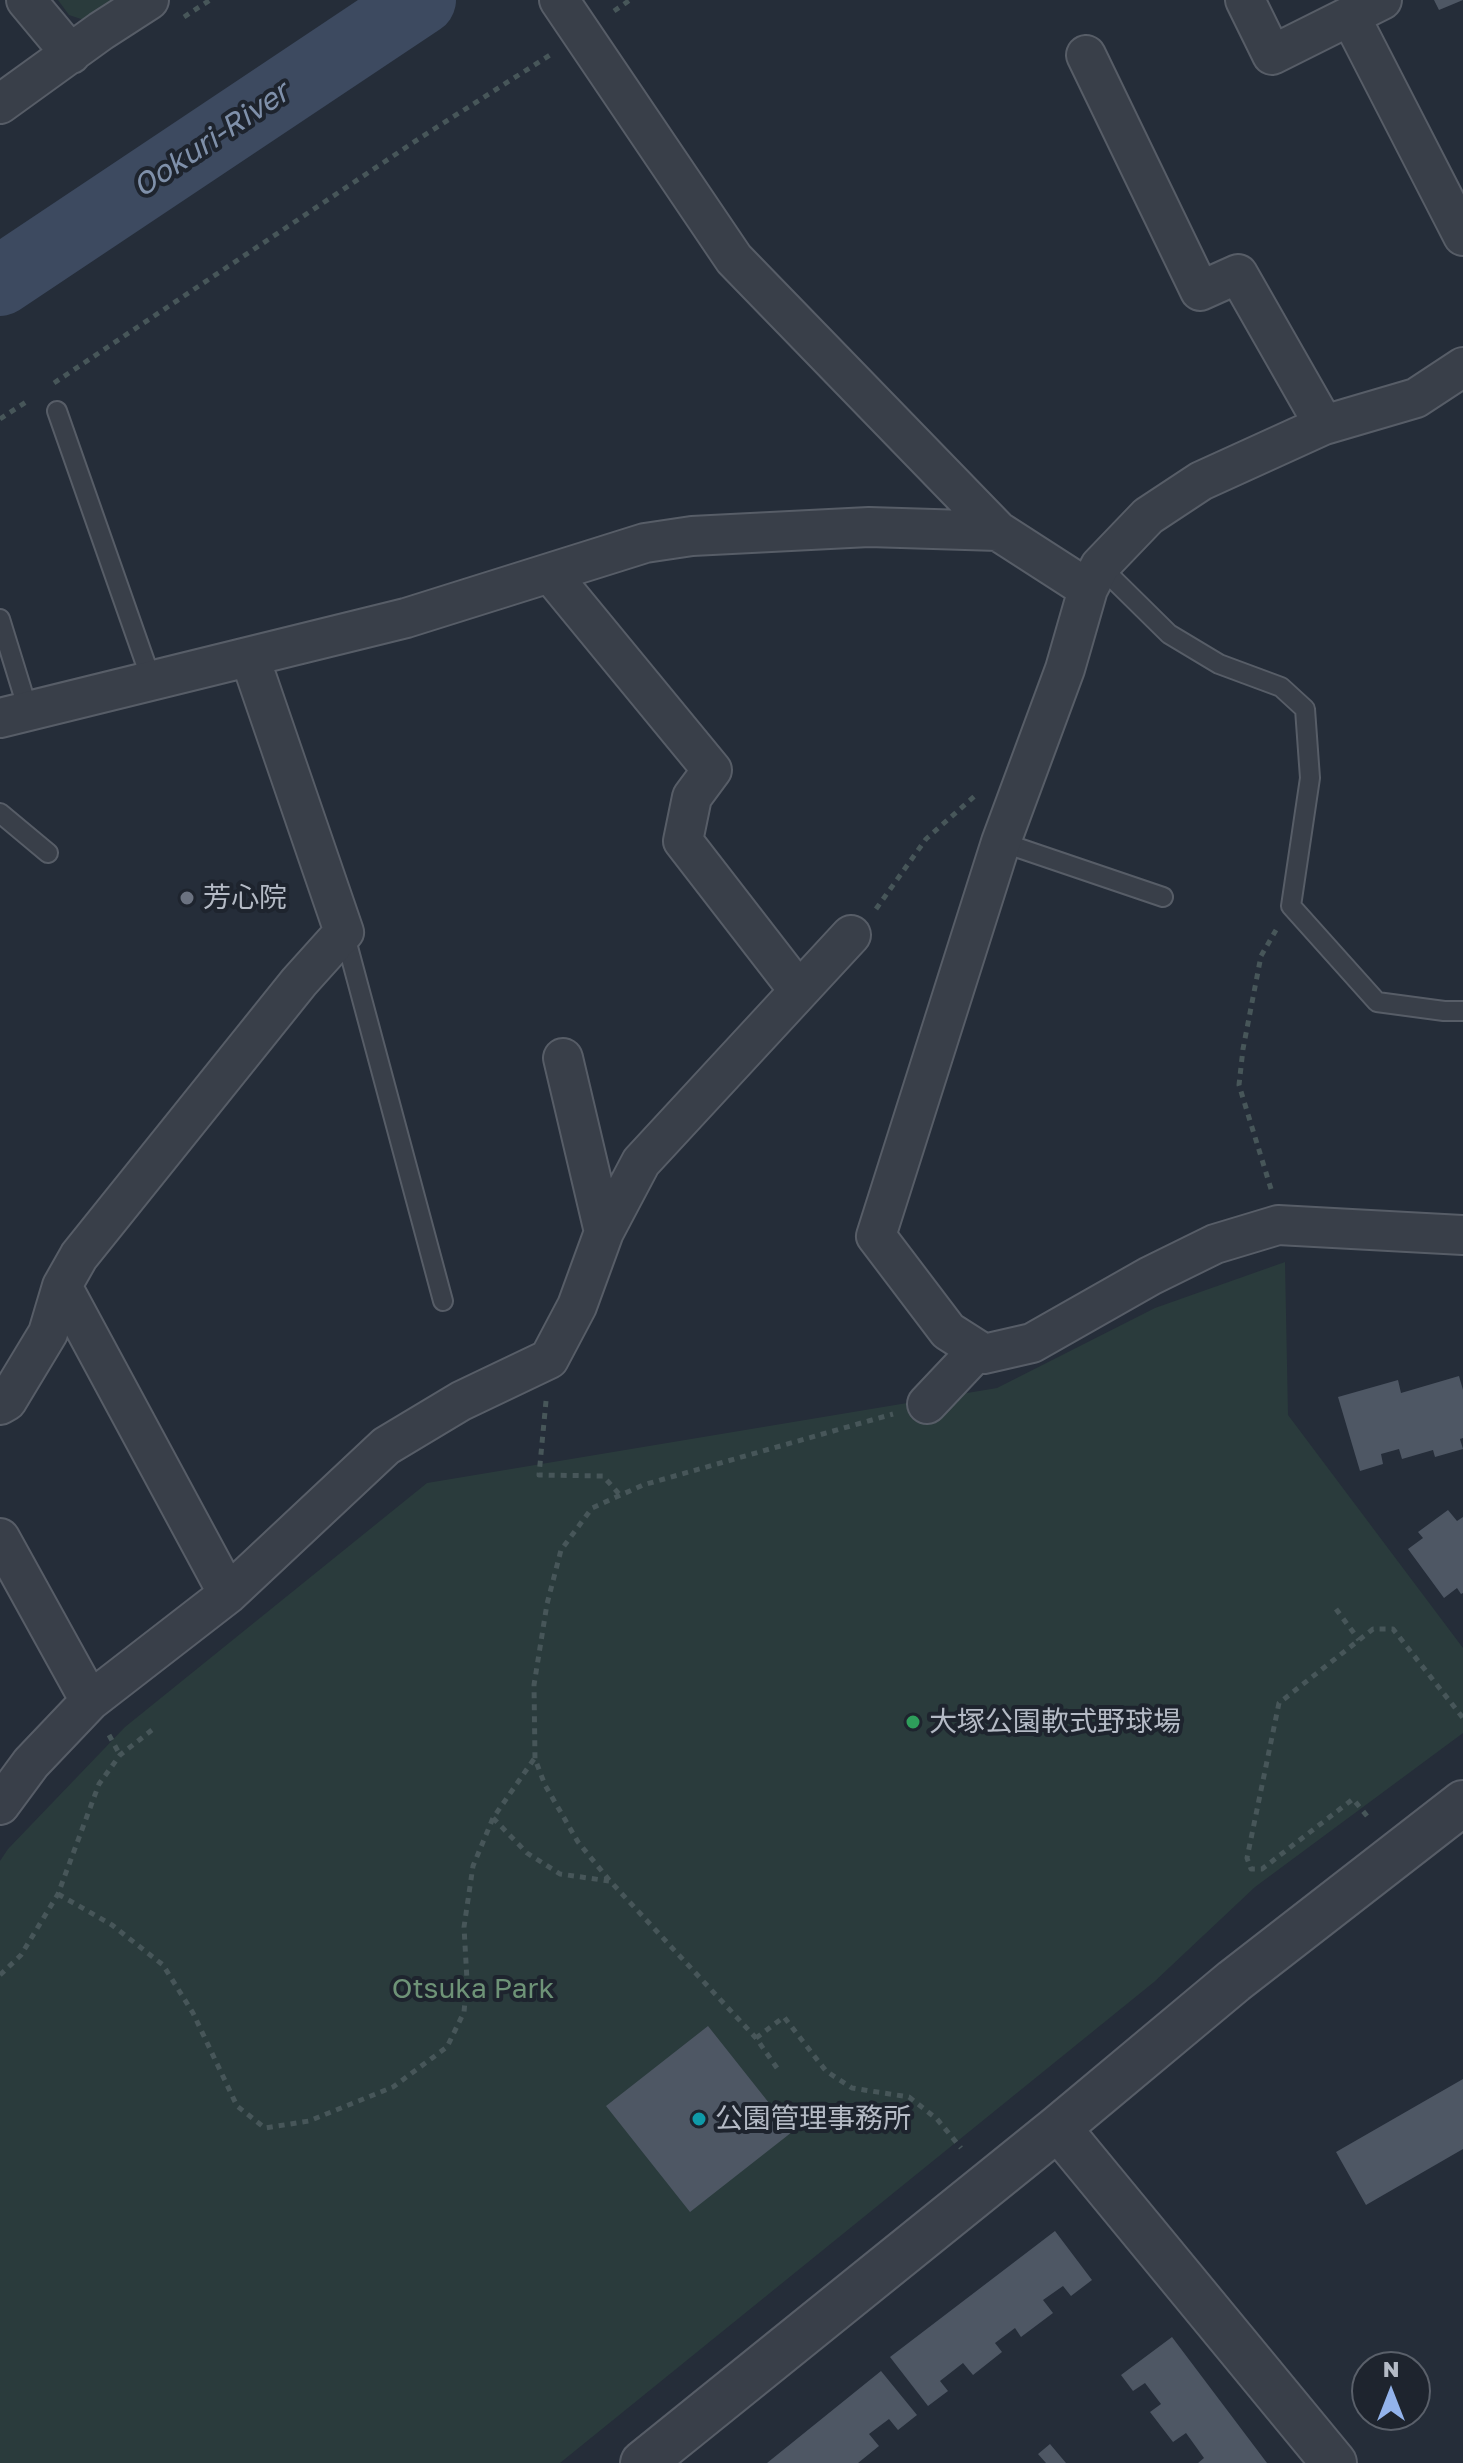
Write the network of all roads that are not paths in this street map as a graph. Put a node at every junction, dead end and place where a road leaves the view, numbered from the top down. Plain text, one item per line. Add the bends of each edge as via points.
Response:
1 (26, 0) edge
2 (149, 0) edge
3 (1245, 0) edge
4 (1366, 8) edge
5 (572, 19) edge
6 (71, 54) junction
7 (1086, 55) dead end
8 (0, 104) edge
9 (1463, 236) edge
10 (1463, 367) edge
11 (57, 411) dead end
12 (1324, 425) junction
13 (998, 531) junction
14 (550, 573) junction
15 (1094, 577) junction
16 (0, 619) edge
17 (250, 658) junction
18 (151, 679) junction
19 (14, 714) edge
20 (0, 813) edge
21 (1001, 842) junction
22 (48, 853) dead end
23 (1163, 897) dead end
24 (344, 932) junction
25 (851, 935) road end
26 (799, 991) junction
27 (1463, 1011) edge
28 (563, 1058) dead end
29 (604, 1232) junction
30 (1463, 1235) edge
31 (62, 1286) junction
32 (443, 1301) dead end
33 (977, 1351) junction
34 (927, 1404) road end
35 (0, 1405) edge
36 (0, 1538) edge
37 (228, 1594) junction
38 (90, 1701) junction
39 (1463, 1803) edge
40 (0, 1805) edge
41 (1058, 2128) junction
42 (643, 2463) edge
43 (1334, 2463) edge

1 - 6 street
2 - 6 street
3 - 4 street via 1272,55
4 - 9 street
5 - 13 street via 734,259
6 - 8 street
7 - 12 street via 1200,291 1238,274
10 - 12 street via 1416,398
11 - 18 lane
12 - 15 street via 1201,481 1148,516
13 - 14 street via 869,527 692,536 645,543
13 - 15 street
14 - 17 street via 406,618
14 - 26 street via 712,770 692,797 683,841
15 - 21 street
15 - 27 lane via 1169,634 1219,664 1281,687 1305,709 1310,778 1291,906 1377,1002
16 - 19 lane
17 - 18 street
17 - 24 street
18 - 19 street
20 - 22 lane
21 - 23 lane
21 - 33 street via 876,1236 948,1331
24 - 31 street via 79,1256
24 - 32 lane
25 - 26 street
26 - 29 street via 641,1162
28 - 29 street
29 - 37 street via 577,1306 549,1359 461,1401 386,1446
30 - 33 street via 1278,1225 1215,1244 1032,1343
31 - 35 street via 48,1333
31 - 37 street
33 - 34 street
36 - 38 street
37 - 38 street
38 - 40 street via 31,1763
39 - 41 street via 1234,1981
41 - 42 street
41 - 43 street

